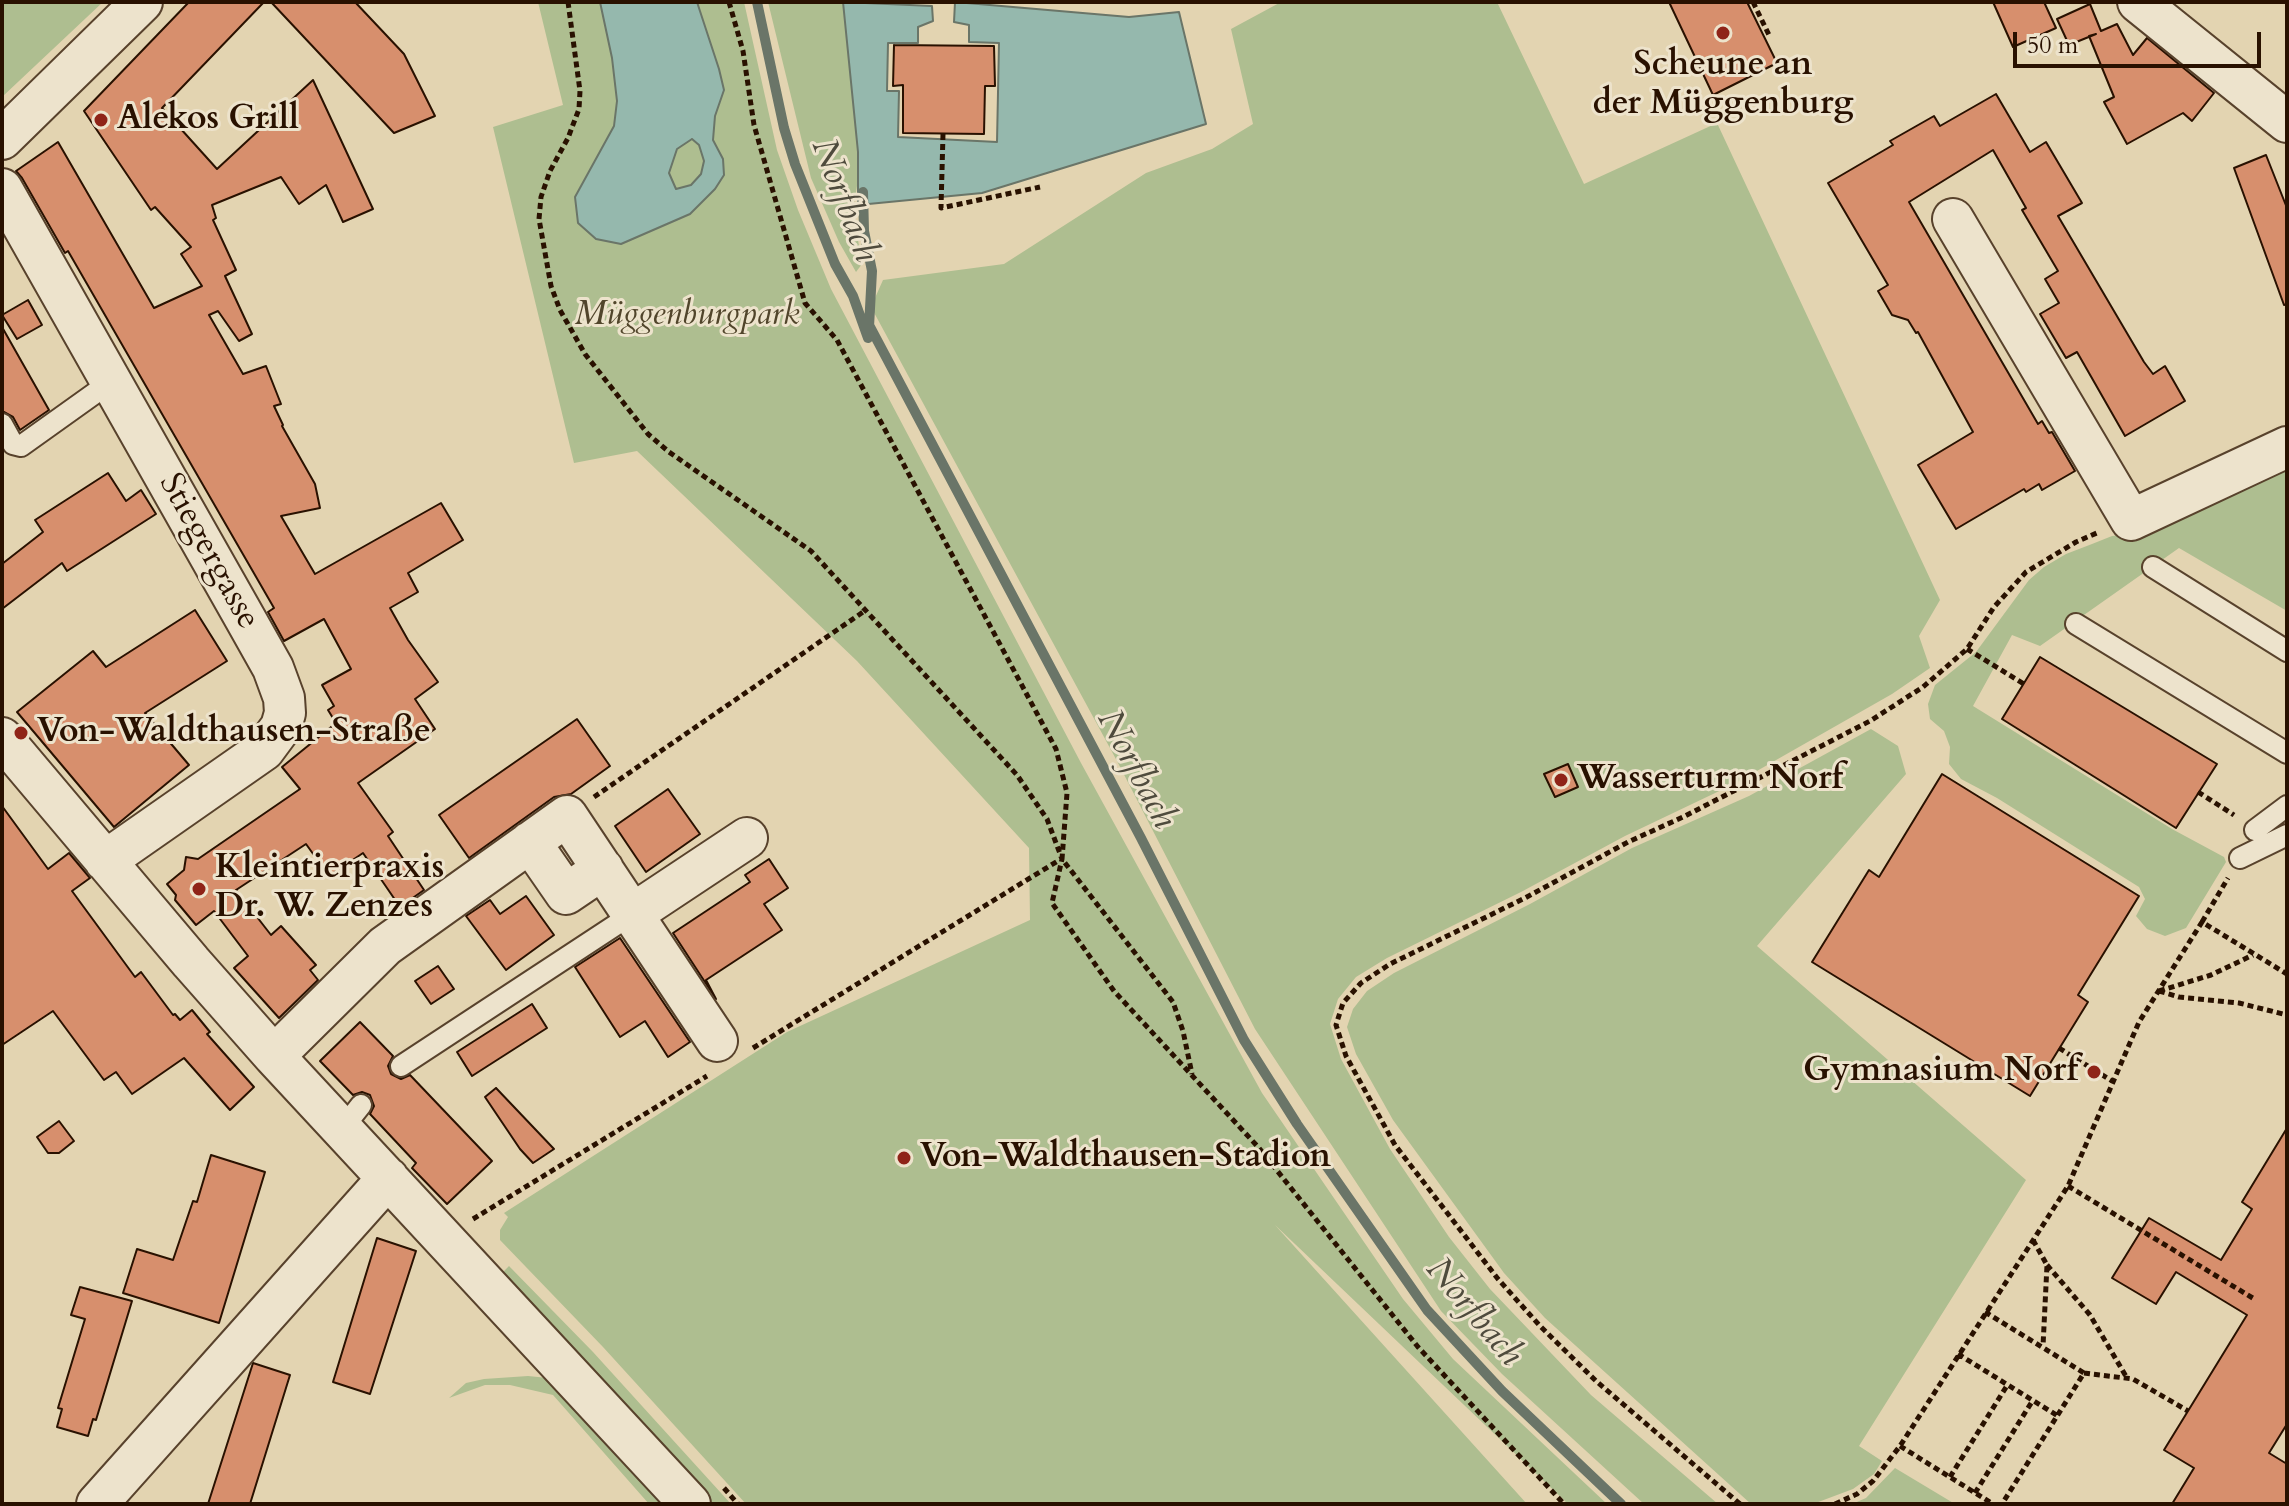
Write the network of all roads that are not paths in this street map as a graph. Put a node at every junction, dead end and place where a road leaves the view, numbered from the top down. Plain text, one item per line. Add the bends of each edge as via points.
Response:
1 (142, 2) edge
2 (2138, 2) edge
3 (2287, 122) edge
4 (2, 139) edge
5 (2, 189) edge
6 (1953, 219) dead end
7 (112, 381) junction
8 (2, 424) edge
9 (2287, 447) edge
10 (2153, 567) dead end
11 (2076, 624) dead end
12 (2287, 651) edge
13 (2, 738) edge
14 (2287, 753) edge
15 (2287, 806) edge
16 (2255, 830) road end
17 (2287, 835) edge
18 (747, 838) dead end
19 (530, 842) junction
20 (2240, 858) dead end
21 (105, 861) junction
22 (603, 869) junction
23 (634, 913) junction
24 (726, 1055) road end
25 (274, 1056) junction
26 (401, 1066) dead end
27 (388, 1178) junction
28 (704, 1493) edge
29 (97, 1504) edge

1 - 4 street
2 - 3 street
5 - 7 street, Stiegergasse
6 - 9 street via 2131,520
7 - 8 lane via 21,446 13,444
7 - 21 street, Stiegergasse via 273,668 285,713 264,750
10 - 12 lane
11 - 14 lane
13 - 21 street
15 - 16 lane
17 - 20 lane
18 - 23 street
19 - 22 street via 566,894
19 - 22 street via 567,816
19 - 25 street via 385,946
21 - 25 street
22 - 23 street
23 - 24 street
23 - 26 lane
25 - 27 street via 352,1117
27 - 28 street
27 - 29 street

